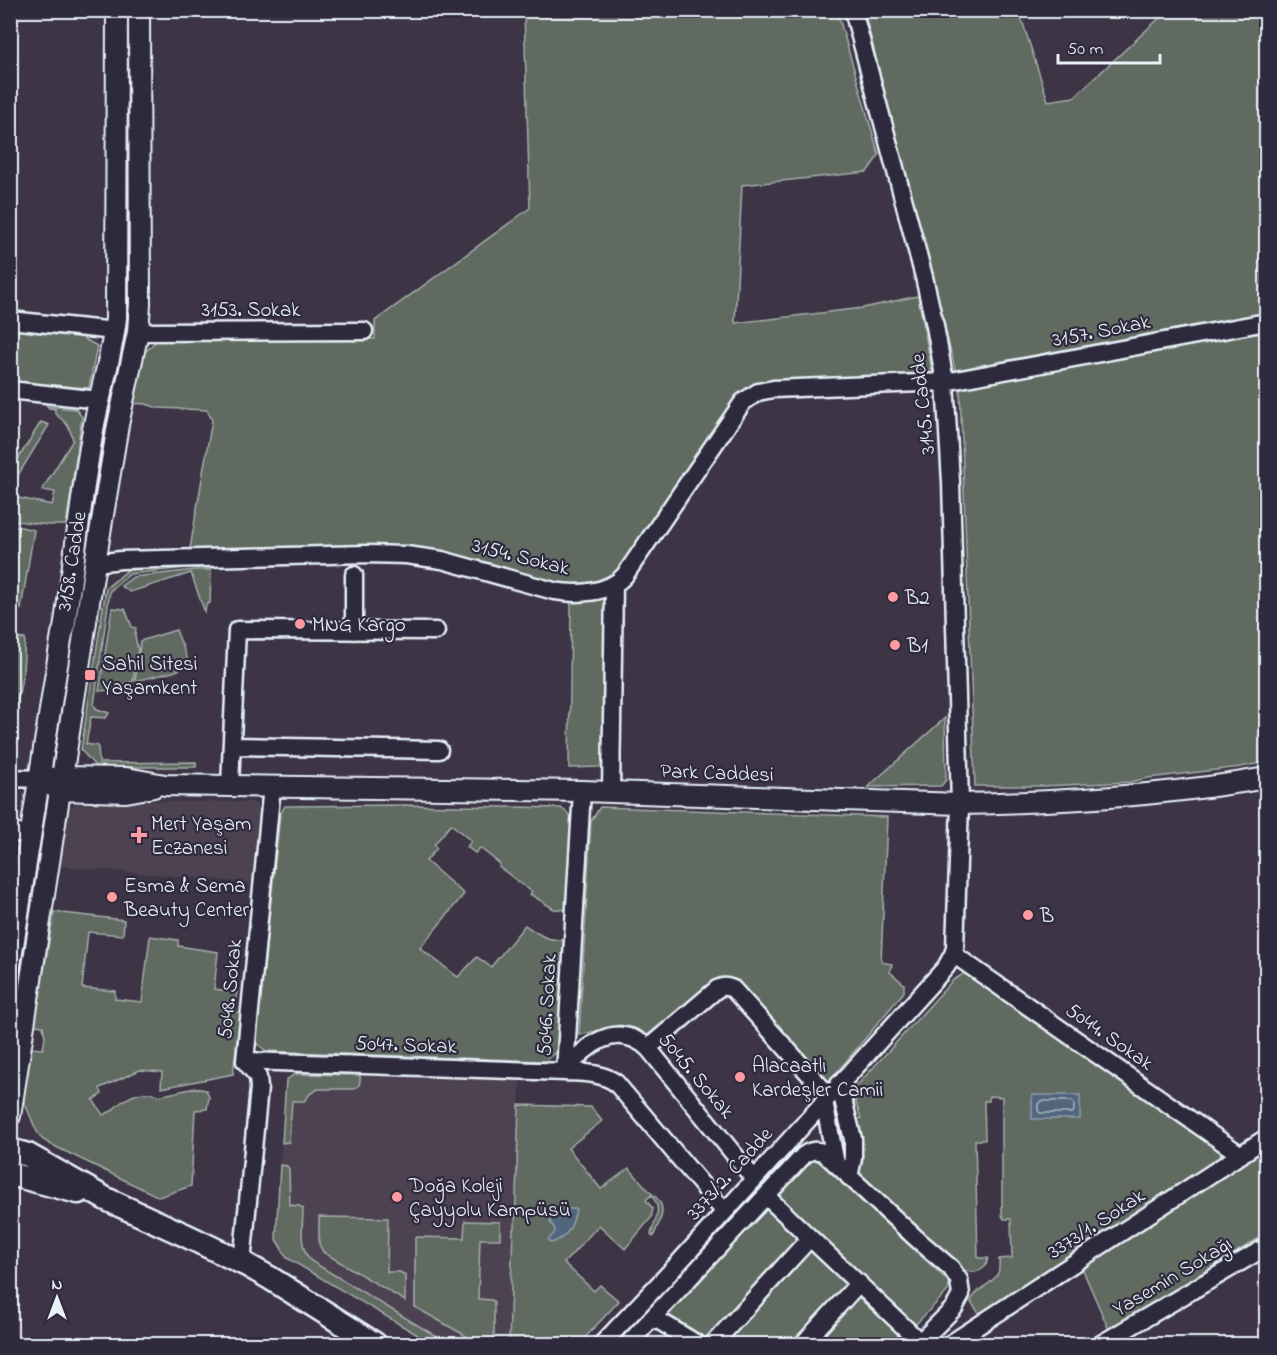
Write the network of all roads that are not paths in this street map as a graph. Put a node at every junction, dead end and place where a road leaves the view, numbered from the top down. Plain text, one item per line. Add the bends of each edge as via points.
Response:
1 (117, 10) edge
2 (139, 10) edge
3 (852, 10) edge
4 (10, 320) edge
5 (1266, 321) edge
6 (115, 331) junction
7 (364, 331) dead end
8 (138, 332) junction
9 (945, 382) junction
10 (10, 390) edge
11 (99, 400) junction
12 (95, 563) junction
13 (354, 575) dead end
14 (614, 585) junction
15 (354, 631) junction
16 (436, 631) dead end
17 (231, 746) junction
18 (439, 750) dead end
19 (10, 778) edge
20 (39, 779) junction
21 (1266, 779) edge
22 (61, 783) junction
23 (230, 785) junction
24 (272, 786) junction
25 (582, 791) junction
26 (611, 792) junction
27 (960, 804) junction
28 (10, 833) edge
29 (31, 833) junction
30 (953, 954) junction
31 (10, 965) edge
32 (648, 1048) junction
33 (245, 1060) junction
34 (565, 1072) junction
35 (830, 1094) junction
36 (10, 1116) edge
37 (1266, 1138) edge
38 (10, 1150) edge
39 (1241, 1155) junction
40 (836, 1164) junction
41 (10, 1174) edge
42 (849, 1177) junction
43 (754, 1179) junction
44 (766, 1196) junction
45 (106, 1200) junction
46 (724, 1211) junction
47 (810, 1238) junction
48 (1266, 1247) edge
49 (242, 1263) junction
50 (859, 1283) junction
51 (653, 1317) junction
52 (919, 1343) edge
53 (1106, 1343) edge
54 (375, 1344) edge
55 (602, 1344) edge
56 (627, 1344) edge
57 (696, 1344) edge
58 (712, 1344) edge
59 (803, 1344) edge
60 (950, 1344) edge

1 - 6 street, 3158. Cadde
2 - 8 street, 3158. Cadde
3 - 9 street, 3145. Cadde via 924,277
4 - 6 street
5 - 9 street, 3157. Sokak
6 - 8 street
6 - 11 street, 3158. Cadde
7 - 8 street, 3153. Sokak
8 - 12 street, 3158. Cadde
9 - 14 street via 758,392 743,402 625,575
9 - 27 street, 3145. Cadde
10 - 11 street
11 - 20 street, 3158. Cadde
12 - 14 street, 3154. Sokak via 393,554 442,560 562,592
12 - 22 street, 3158. Cadde
13 - 15 street
14 - 26 street
15 - 16 street
15 - 17 street via 237,630
17 - 18 street
17 - 23 street
19 - 20 street
20 - 22 street, Park Caddesi
20 - 29 street, 3158. Cadde
21 - 27 street, Park Caddesi via 1113,798
22 - 23 street, Park Caddesi via 126,778 165,785
22 - 36 street, 3158. Cadde
23 - 24 street, Park Caddesi
24 - 25 street, Park Caddesi
24 - 33 street, 5048. Sokak
25 - 26 street, Park Caddesi
25 - 34 street, 5046. Sokak
26 - 27 street, Park Caddesi
27 - 30 street, 3373/2. Cadde
28 - 29 street
29 - 31 street, 3158. Cadde
30 - 35 street, 3373/2. Cadde via 946,967
30 - 39 street, 5044. Sokak
32 - 34 street, 5045. Sokak via 622,1036 600,1040 578,1056
32 - 35 street via 717,989 729,987
32 - 43 street, 5045. Sokak
33 - 34 street, 5047. Sokak
33 - 49 street, 5048. Sokak via 258,1077 259,1088
34 - 46 street, 5046. Sokak via 597,1074 616,1083
35 - 40 street
35 - 42 street via 853,1139
35 - 43 street, 3373/2. Cadde
37 - 39 street, 3373/1. Sokak
38 - 45 main road via 28,1155
39 - 60 street, 3373/1. Sokak
40 - 42 street
40 - 44 street via 823,1152 809,1151
41 - 45 main road
42 - 52 street via 951,1268 959,1280 961,1295 954,1308
43 - 46 street, 3373/2. Cadde
44 - 47 street
44 - 51 street
45 - 49 main road
46 - 55 street, 3373/2. Cadde
47 - 50 street
47 - 58 street
48 - 53 street, Yasemin Sokağı
49 - 54 main road
50 - 52 street
50 - 59 street
51 - 56 street
51 - 57 street

